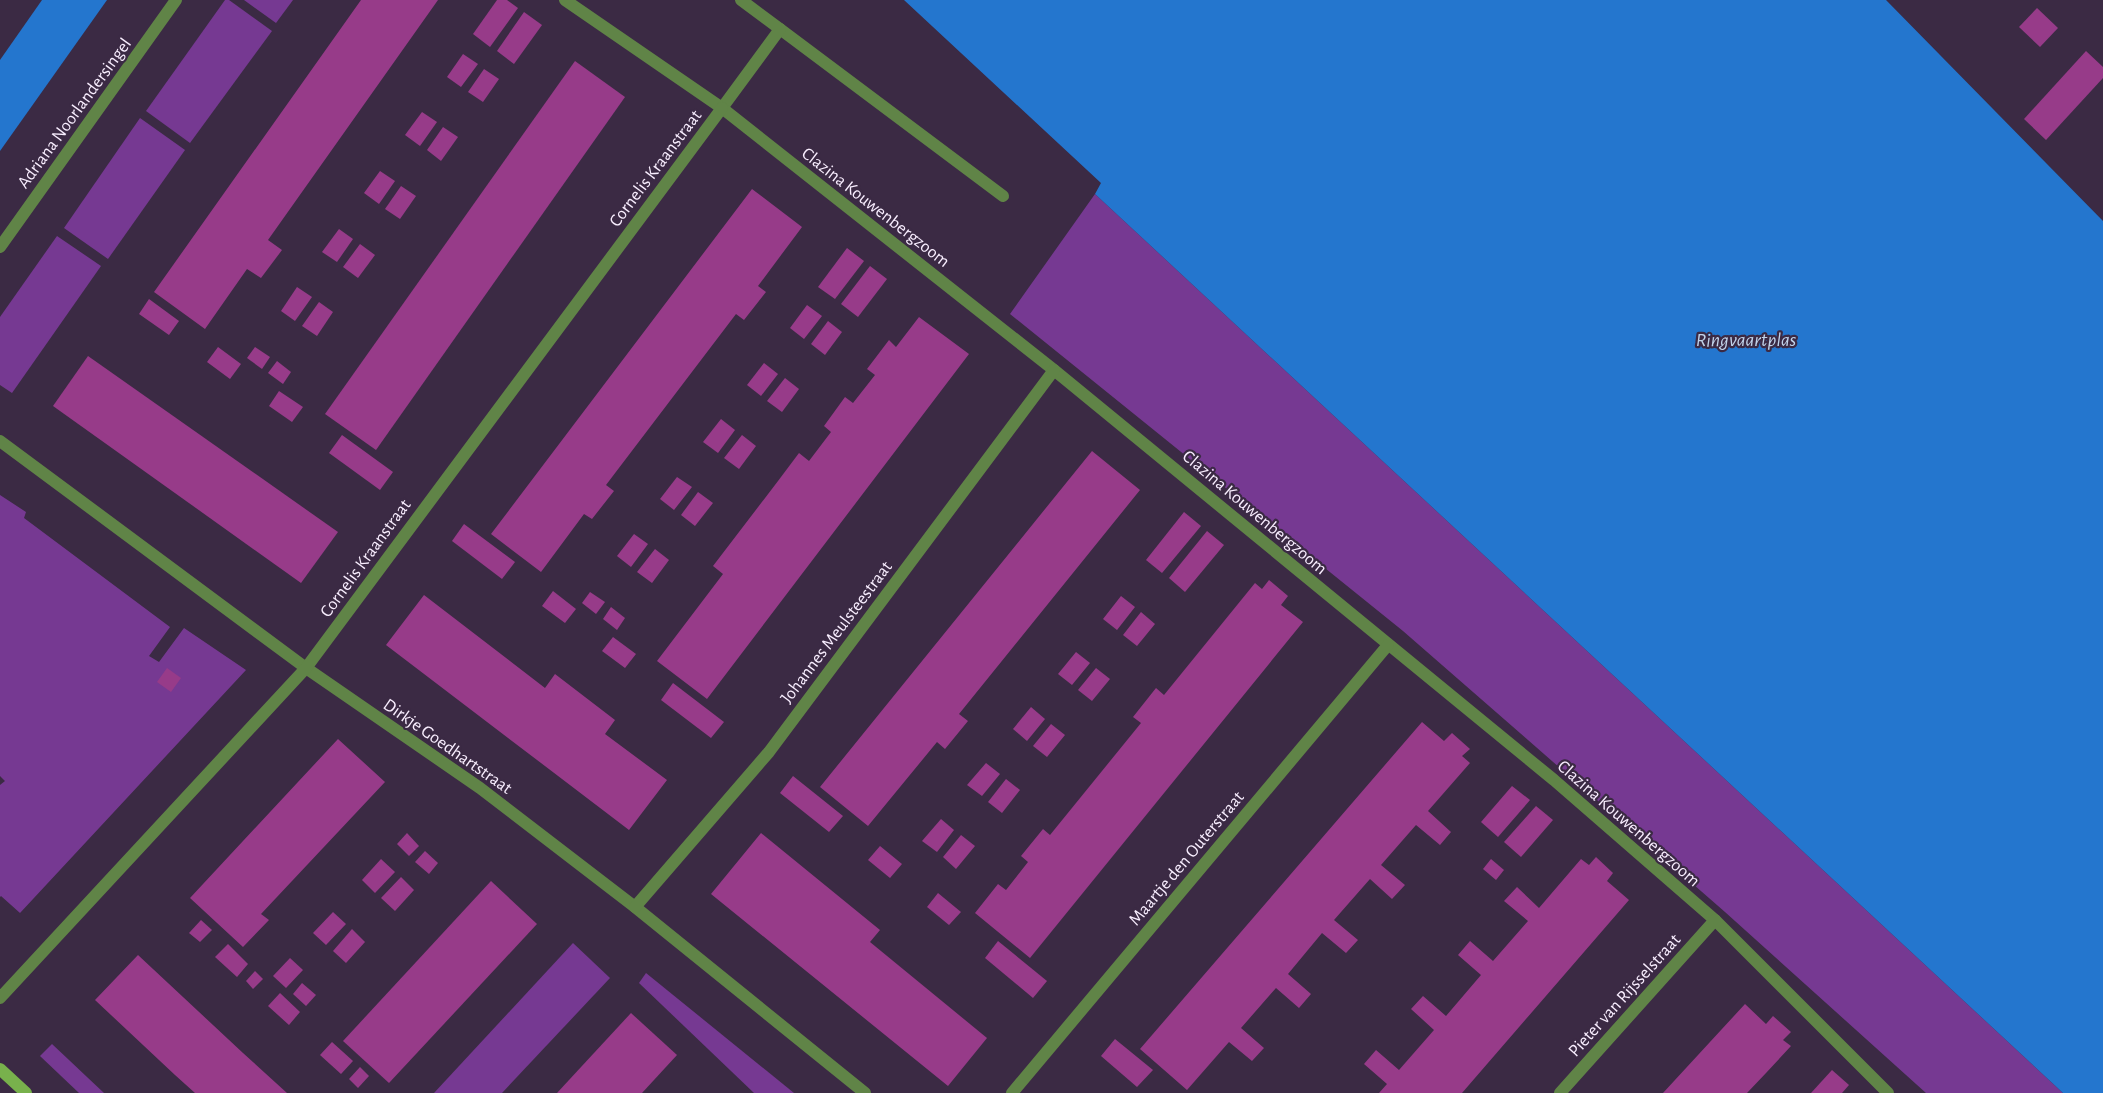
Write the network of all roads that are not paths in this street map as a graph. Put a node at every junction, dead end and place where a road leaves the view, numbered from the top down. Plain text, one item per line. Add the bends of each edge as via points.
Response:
1 (177, 0) edge
2 (565, 0) edge
3 (741, 0) edge
4 (780, 29) junction
5 (722, 108) junction
6 (1003, 196) dead end
7 (0, 247) edge
8 (1054, 370) junction
9 (0, 441) edge
10 (1388, 645) junction
11 (306, 668) junction
12 (635, 907) junction
13 (1715, 920) junction
14 (0, 999) edge
15 (0, 1069) edge
16 (26, 1093) edge
17 (865, 1093) edge
18 (1012, 1093) edge
19 (1560, 1093) edge
20 (1888, 1093) edge

1 - 7 street, Adriana Noorlandersingel
2 - 5 street, Clazina Kouwenbergzoom
3 - 4 street
4 - 5 street, Cornelis Kraanstraat
4 - 6 street
5 - 8 street, Clazina Kouwenbergzoom
5 - 11 street, Cornelis Kraanstraat
8 - 10 street, Clazina Kouwenbergzoom
8 - 12 street, Johannes Meulsteestraat via 769,752
9 - 11 street, Dirkje Goedhartstraat
10 - 13 street, Clazina Kouwenbergzoom via 1554,780
10 - 18 street, Maartje den Outerstraat
11 - 12 street, Dirkje Goedhartstraat via 480,788
11 - 14 street, Cornelis Kraanstraat
12 - 17 street, Dirkje Goedhartstraat
13 - 19 street, Pieter van Rijsselstraat
13 - 20 street, Clazina Kouwenbergzoom
15 - 16 main road

